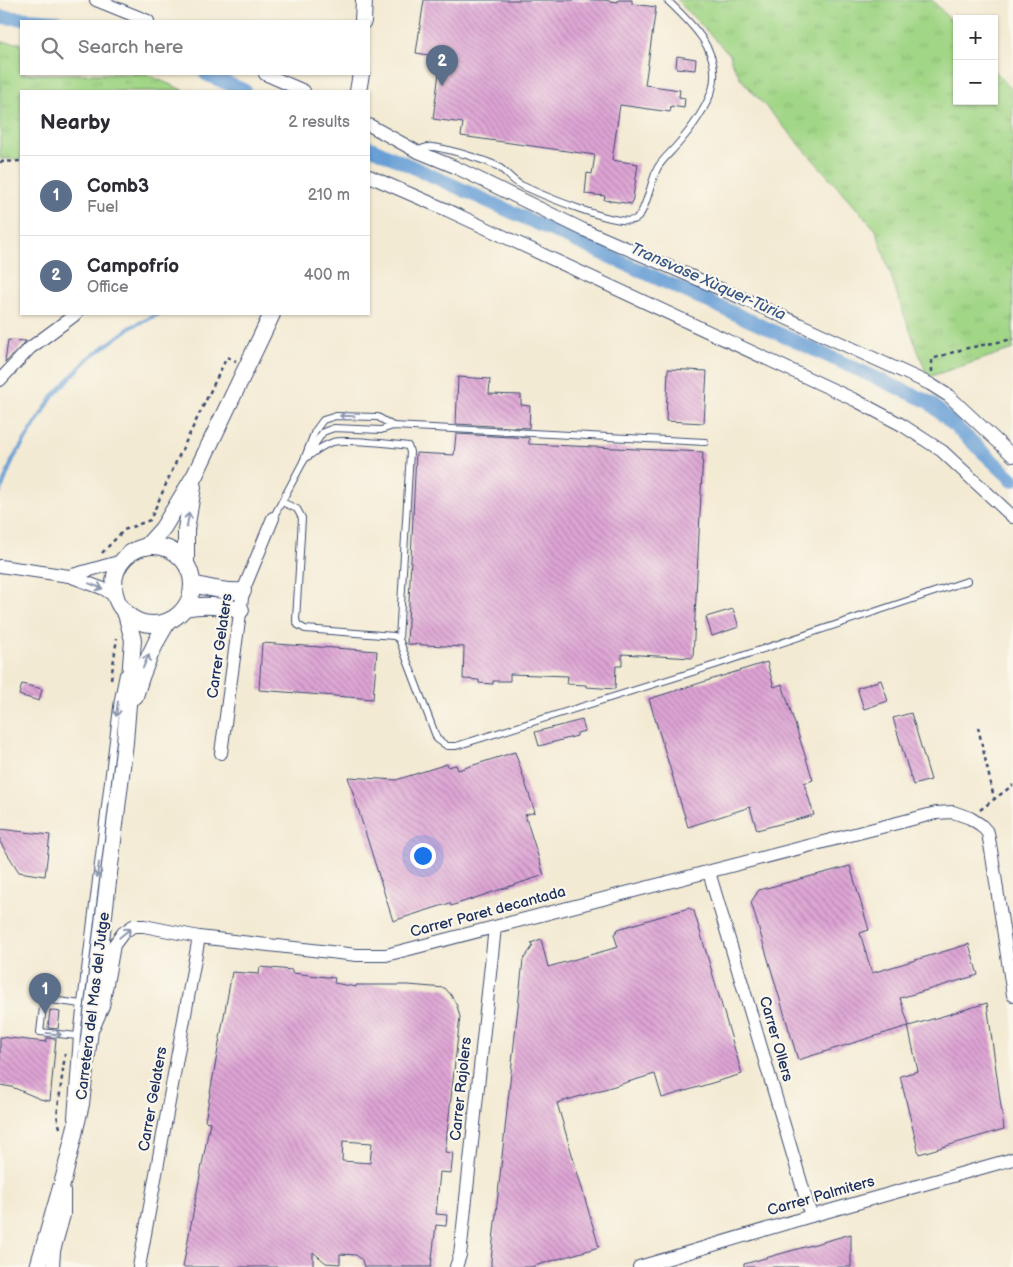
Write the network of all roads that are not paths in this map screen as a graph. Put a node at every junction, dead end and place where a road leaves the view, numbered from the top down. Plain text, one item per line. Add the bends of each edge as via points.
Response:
1 (96, 0) edge
2 (364, 0) edge
3 (668, 0) edge
4 (146, 20) edge
5 (363, 20) edge
6 (267, 75) edge
7 (361, 75) edge
8 (302, 90) edge
9 (358, 90) edge
10 (370, 126) edge
11 (416, 151) junction
12 (370, 176) edge
13 (75, 315) edge
14 (272, 315) edge
15 (0, 380) edge
16 (393, 426) junction
17 (705, 442) dead end
18 (1013, 456) edge
19 (302, 462) junction
20 (195, 475) junction
21 (282, 502) junction
22 (1013, 517) edge
23 (273, 518) joint
24 (146, 547) junction
25 (122, 562) junction
26 (186, 564) junction
27 (0, 566) edge
28 (69, 576) junction
29 (967, 581) dead end
30 (192, 584) junction
31 (243, 591) junction
32 (116, 597) junction
33 (185, 608) junction
34 (241, 610) junction
35 (126, 614) junction
36 (168, 621) junction
37 (399, 639) junction
38 (130, 663) junction
39 (125, 742) junction
40 (221, 753) dead end
41 (710, 872) junction
42 (495, 927) junction
43 (199, 937) junction
44 (1013, 995) edge
45 (81, 1004) junction
46 (82, 1040) junction
47 (1013, 1159) edge
48 (64, 1177) junction
49 (811, 1216) junction
50 (670, 1262) edge
51 (459, 1263) edge
52 (38, 1267) edge
53 (53, 1267) edge
54 (139, 1267) edge
55 (639, 1267) edge

1 - 4 street
2 - 5 street
3 - 11 lane via 706,42 714,61 715,80 707,104 659,166 642,213 637,218 628,221 596,215 519,184 498,167 481,160 430,146
6 - 8 street
7 - 9 street
10 - 11 street
11 - 18 street via 584,230 930,384 948,396
12 - 22 street via 855,400 942,451
13 - 15 street via 30,348
14 - 20 street
16 - 17 lane
16 - 19 lane via 381,430 334,428 323,432
16 -> 19 lane via 378,417 336,416 323,420
19 - 21 lane
19 - 37 lane via 322,446 336,441 408,446
20 - 24 street via 163,528
26 -> 20 street via 186,530
21 - 23 lane
21 - 37 lane via 297,509 302,518 298,625 305,629
23 - 31 street, Carrer Gelaters
24 - 25 street via 133,552
24 - 26 street via 173,551
25 - 28 street
25 - 32 street via 114,582
26 - 30 street
27 - 28 street
28 -> 32 street
29 - 37 lane via 715,665 456,746 447,746 437,739
30 - 31 street via 214,590
30 - 33 street
31 - 34 street, Carrer Gelaters
32 - 35 street
33 - 34 street via 199,605
33 - 36 street
34 - 40 street, Carrer Gelaters
35 - 36 street via 146,624
35 - 38 street, Carretera del Mas del Jutge via 132,640
39 -> 36 street, Carretera del Mas del Jutge via 144,666
38 - 39 street, Carretera del Mas del Jutge
38 -> 45 lane via 123,675 118,699
39 - 46 street, Carretera del Mas del Jutge
41 - 42 street, Carrer Paret decantada
41 - 44 street, Carrer Paret decantada via 936,814 953,812 970,818 988,833
41 - 49 street, Carrer Ollers
42 - 43 street, Carrer Paret decantada via 386,955 357,955
42 - 51 street, Carrer Rajolers
46 -> 43 street, Carrer Paret decantada via 103,1006 114,944 123,933 133,926 144,926
43 - 54 street, Carrer Gelaters
45 - 46 lane
45 -> 46 lane via 44,999 40,1032
46 - 48 street, Carretera del Mas del Jutge via 81,1104
47 - 49 street, Carrer Palmiters
48 - 52 street, Carretera del Mas del Jutge
48 - 53 street via 64,1215
49 - 50 street, Carrer Palmiters
50 - 55 street, Carrer Palmiters

